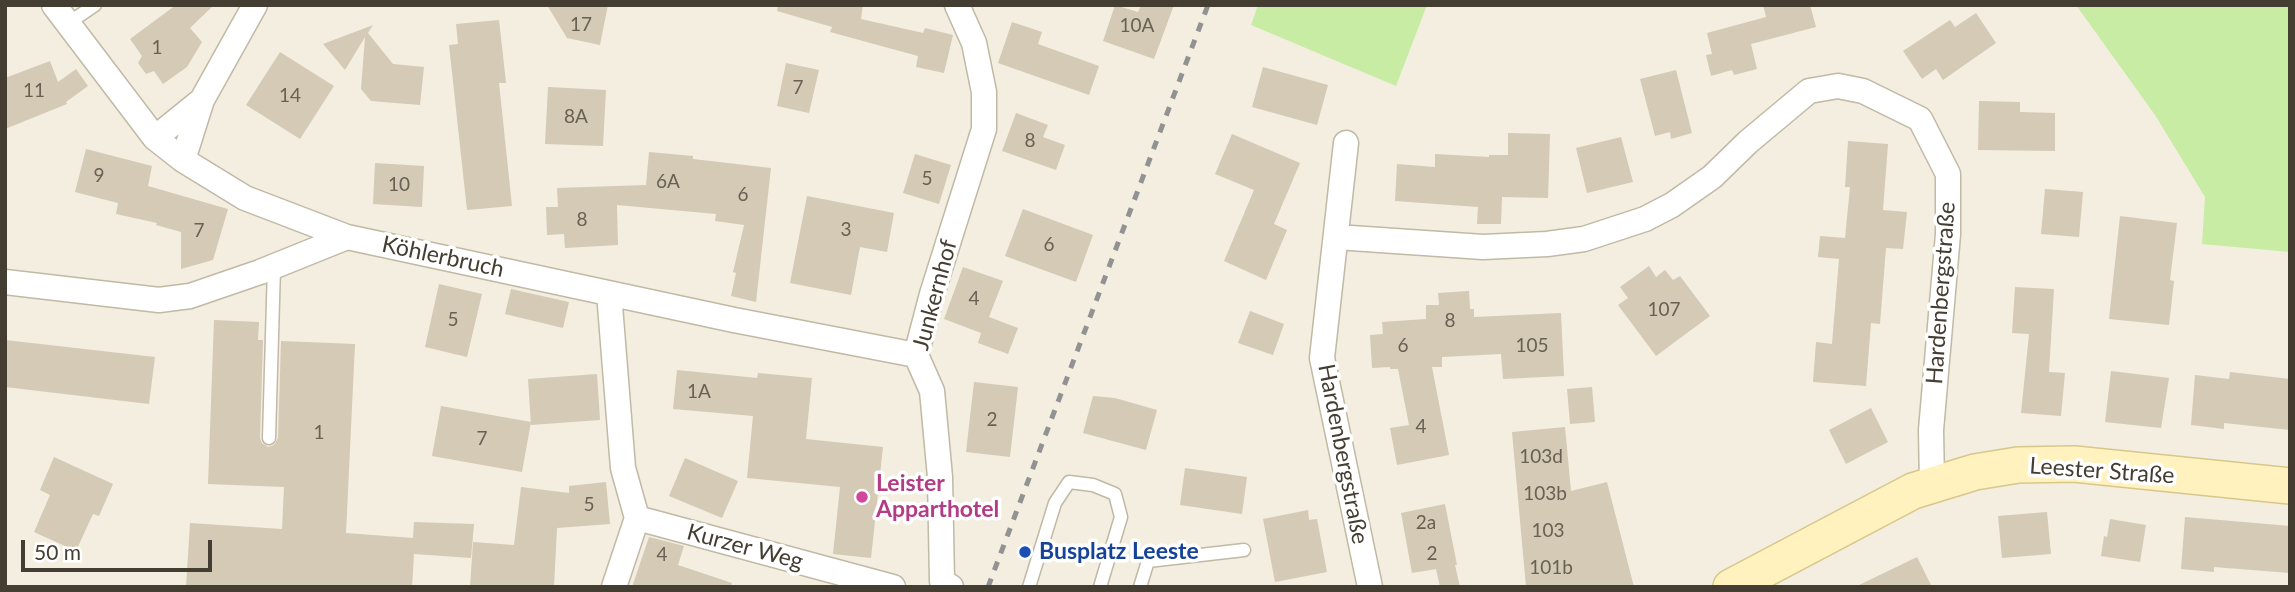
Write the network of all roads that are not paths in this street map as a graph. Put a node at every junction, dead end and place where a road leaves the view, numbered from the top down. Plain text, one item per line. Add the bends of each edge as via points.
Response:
1 (95, 5) edge
2 (255, 5) edge
3 (957, 5) edge
4 (61, 14) edge
5 (202, 100) junction
6 (155, 138) junction
7 (1346, 143) dead end
8 (183, 160) junction
9 (346, 237) junction
10 (1336, 237) junction
11 (274, 267) junction
12 (5, 282) edge
13 (609, 293) junction
14 (916, 355) junction
15 (269, 438) dead end
16 (1932, 484) junction
17 (2290, 486) edge
18 (637, 518) junction
19 (1244, 550) dead end
20 (938, 585) edge
21 (614, 587) edge
22 (893, 587) edge
23 (1029, 587) edge
24 (1100, 587) edge
25 (1140, 587) edge
26 (1370, 587) edge
27 (1731, 587) edge

1 - 4 lane
2 - 5 street
3 - 14 street, Junkernhof via 974,43 984,92 984,129
4 - 6 street, Köhlerbruch
5 - 6 street
5 - 8 street
6 - 8 street, Köhlerbruch
7 - 10 street, Hardenbergstraße
8 - 9 street, Köhlerbruch via 245,198
9 - 11 street
9 - 13 street, Köhlerbruch
10 - 16 street, Hardenbergstraße via 1483,247 1584,239 1672,205 1712,177 1808,91 1838,86 1863,90 1920,119 1948,174 1948,234 1931,430
10 - 26 street, Hardenbergstraße via 1322,358
11 - 12 street via 190,296 159,300
11 - 15 lane
13 - 14 street, Köhlerbruch
13 - 18 street via 623,468
14 - 20 street, Junkernhof via 932,391 940,477
16 - 17 street, Leester Straße via 2018,465 2074,464
16 - 27 street, Leester Straße
18 - 21 street
18 - 22 street, Kurzer Weg
19 - 25 lane via 1148,561
23 - 24 lane via 1055,503 1069,482 1115,494 1121,517

